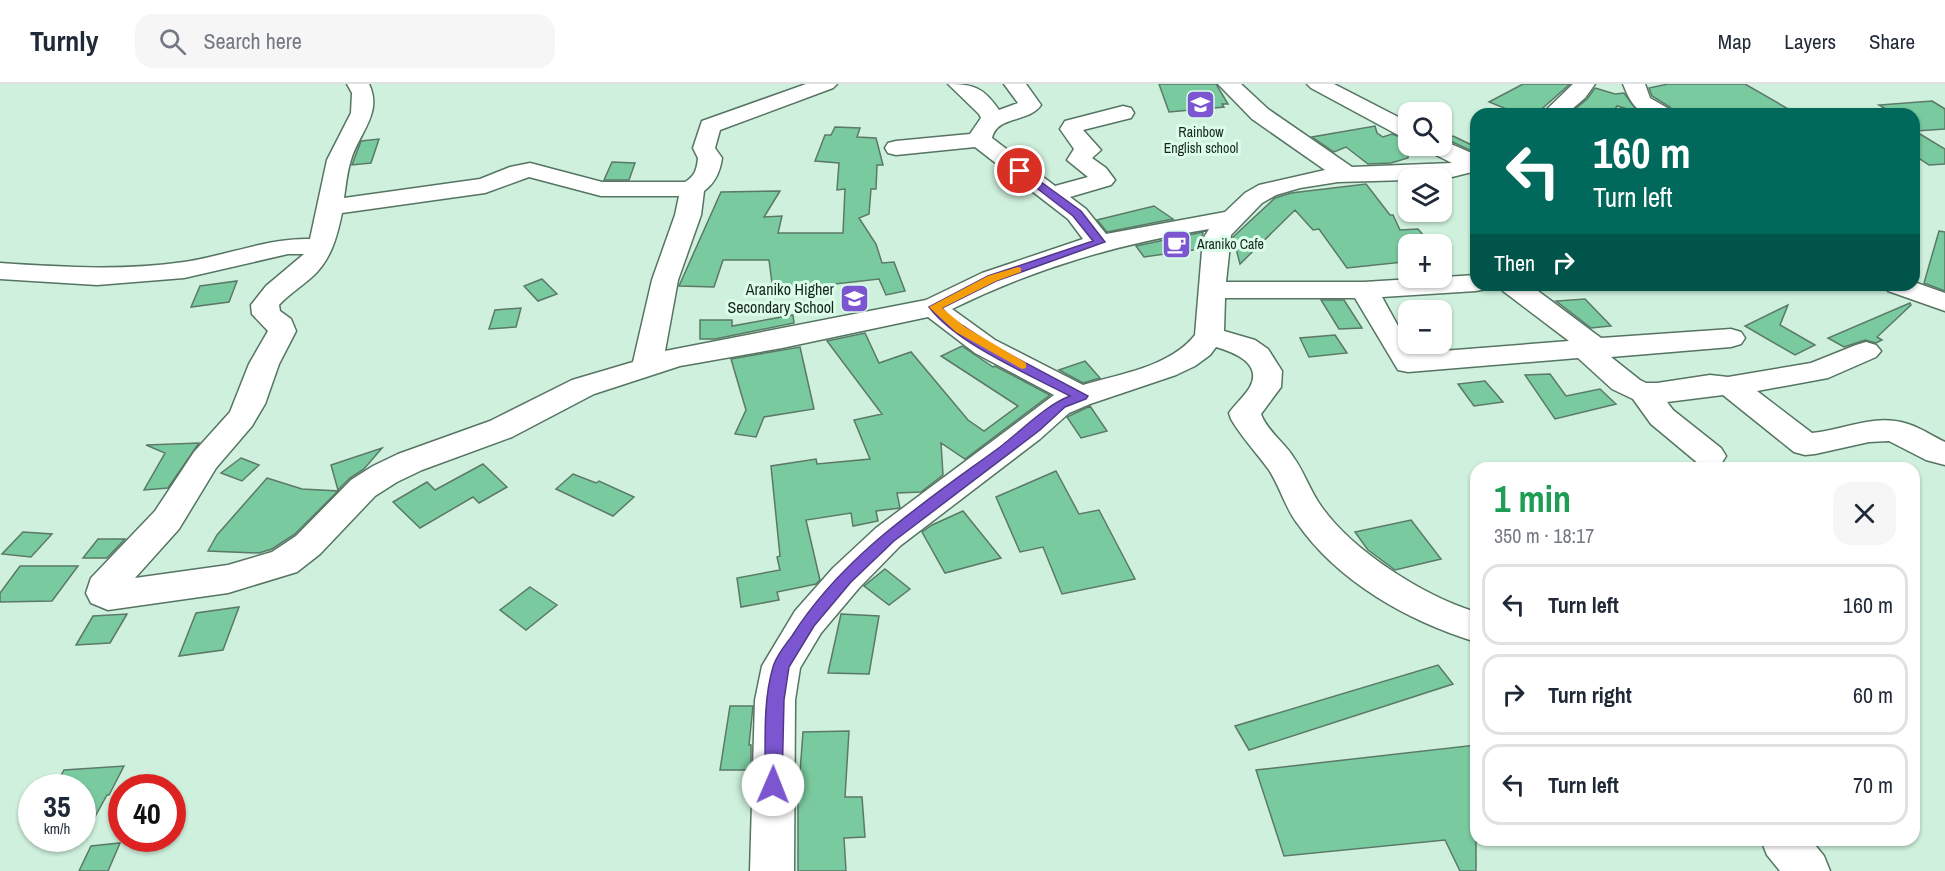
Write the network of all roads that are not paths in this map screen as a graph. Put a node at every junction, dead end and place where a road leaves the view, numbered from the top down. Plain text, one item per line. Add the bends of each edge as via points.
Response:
1 (358, 84) edge
2 (826, 84) edge
3 (959, 84) edge
4 (1016, 84) edge
5 (1229, 84) edge
6 (1318, 84) edge
7 (1584, 84) edge
8 (1634, 84) edge
9 (1560, 108) edge
10 (1651, 108) edge
11 (1123, 113) dead end
12 (992, 119) junction
13 (1398, 126) edge
14 (980, 140) junction
15 (896, 148) dead end
16 (1452, 153) edge
17 (1470, 161) edge
18 (1470, 164) edge
19 (1348, 174) junction
20 (690, 189) junction
21 (1052, 194) junction
22 (330, 207) junction
23 (1233, 218) junction
24 (1099, 242) junction
25 (320, 247) junction
26 (0, 271) edge
27 (1470, 284) edge
28 (1213, 290) junction
29 (1364, 290) junction
30 (1521, 291) edge
31 (1914, 291) edge
32 (1945, 303) edge
33 (934, 307) junction
34 (1209, 336) junction
35 (1731, 338) dead end
36 (1588, 347) junction
37 (1866, 351) dead end
38 (647, 367) junction
39 (1730, 386) junction
40 (1644, 393) junction
41 (1081, 396) junction
42 (1945, 454) edge
43 (1710, 456) dead end
44 (1470, 626) edge
45 (1788, 846) edge
46 (772, 871) edge
47 (1808, 871) edge

1 - 22 street via 364,97 359,123 340,158
2 - 20 street via 710,126 704,148 710,158 705,179
3 - 12 street
4 - 12 street via 1030,105
5 - 19 street via 1260,114
6 - 13 street
7 - 9 street
8 - 10 street via 1641,102
11 - 21 street via 1071,129 1089,150 1079,160 1103,180
12 - 14 street
14 - 15 street
14 - 21 street
16 - 17 street
18 - 19 street via 1416,174
19 - 23 street via 1268,190
20 - 22 street via 601,189 520,170 485,186
20 - 38 street via 688,214 665,280
21 - 24 street via 1077,214
22 - 25 street
23 - 24 street
23 - 28 street via 1221,227 1216,239
24 - 33 street via 992,279
25 - 26 street via 276,248 184,270 97,277
25 - 38 street via 308,267 265,305 266,314 281,325 282,331 241,419 205,460 167,520 104,588 108,596 228,579 270,568 297,555 363,488 385,474 501,429 583,387
27 - 29 street
28 - 29 street
28 - 34 street
29 - 36 street via 1408,363
30 - 36 street via 1589,342
31 - 32 street
33 - 38 street via 674,358
33 - 41 street via 988,347
34 - 41 street via 1191,358
34 - 44 street via 1245,346 1258,355 1267,371 1266,387 1245,413 1247,419 1282,465 1325,536 1378,578 1430,611
35 - 36 street
36 - 40 street via 1628,385
37 - 39 street via 1817,371
39 - 40 street
39 - 42 street via 1805,444 1887,430
40 - 43 street via 1662,417
41 - 46 street via 1061,404 888,537 846,578 791,648 781,666 775,700
45 - 47 street

